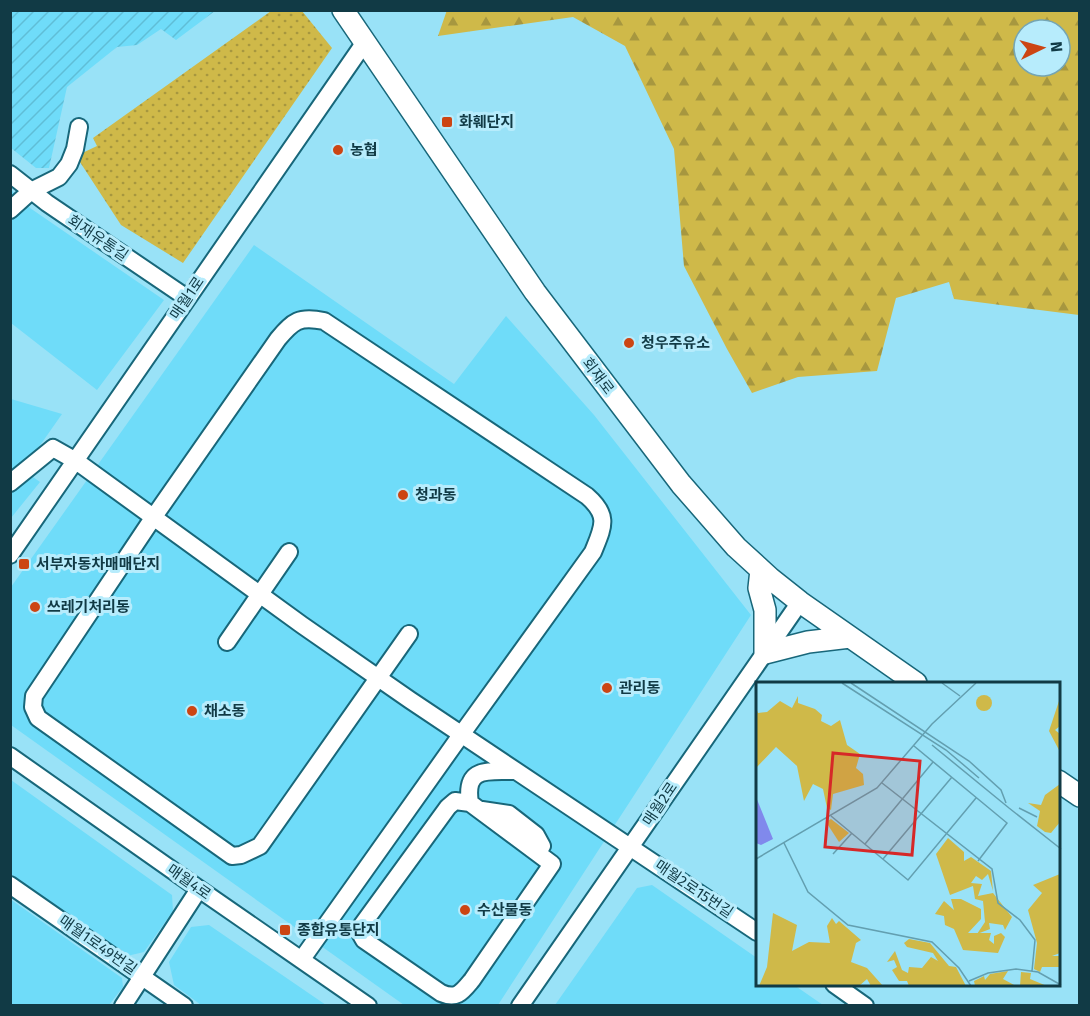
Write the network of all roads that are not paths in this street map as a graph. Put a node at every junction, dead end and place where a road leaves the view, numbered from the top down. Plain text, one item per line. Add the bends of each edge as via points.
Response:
1 (343, 10) edge
2 (365, 42) junction
3 (79, 127) dead end
4 (10, 174) edge
5 (31, 191) junction
6 (10, 210) edge
7 (187, 298) junction
8 (76, 461) junction
9 (10, 483) edge
10 (153, 518) junction
11 (289, 552) dead end
12 (10, 555) edge
13 (761, 570) junction
14 (260, 595) junction
15 (800, 602) junction
16 (409, 634) dead end
17 (850, 637) junction
18 (226, 642) dead end
19 (765, 652) junction
20 (378, 678) junction
21 (915, 682) edge
22 (460, 735) junction
23 (10, 756) edge
24 (516, 771) junction
25 (1060, 782) edge
26 (1080, 796) edge
27 (475, 806) junction
28 (542, 846) dead end
29 (631, 846) junction
30 (10, 885) edge
31 (199, 890) junction
32 (337, 910) junction
33 (362, 925) junction
34 (756, 931) edge
35 (302, 959) junction
36 (143, 977) junction
37 (837, 986) edge
38 (123, 1005) edge
39 (184, 1005) edge
40 (368, 1005) edge
41 (520, 1005) edge
42 (865, 1005) edge

1 - 2 main road, 회재로
2 - 7 street, 매월1로
2 - 13 main road, 회재로 via 535,292 657,456
3 - 5 street via 69,164 58,177
4 - 5 street, 회재유통길
5 - 6 street
5 - 7 street, 회재유통길
7 - 8 street, 매월1로
8 - 9 street, 매월2로15번길 via 53,448
8 - 10 street, 매월2로15번길
8 - 12 street, 매월1로
10 - 14 street, 매월2로15번길
10 - 20 street via 33,696 33,707 38,718 232,856 260,846
10 - 22 street via 278,339 291,324 311,318 345,334 587,496 602,514 603,526 593,552
11 - 14 street
13 - 15 main road, 회재로
13 - 19 main road
14 - 18 street
14 - 20 street, 매월2로15번길
15 - 17 main road, 회재로
15 - 19 street, 매월2로
16 - 20 street
17 - 19 main road
17 - 21 main road, 회재로
19 - 29 street, 매월2로
20 - 22 street, 매월2로15번길
22 - 24 street, 매월2로15번길
22 - 32 street
23 - 31 street, 매월4로
24 - 27 street via 486,770 478,774 470,781 468,790
24 - 29 street, 매월2로15번길
25 - 26 main road
27 - 28 street via 509,814 536,835
27 - 33 street via 455,801 448,807
27 - 33 street via 552,864 460,995 441,993 364,940 360,933
29 - 34 street, 매월2로15번길
29 - 41 street, 매월2로
30 - 36 street, 매월1로49번길
31 - 35 street, 매월4로
31 - 36 street
32 - 33 street
32 - 35 street
35 - 40 street, 매월4로
36 - 38 street
36 - 39 street, 매월1로49번길
37 - 42 street

